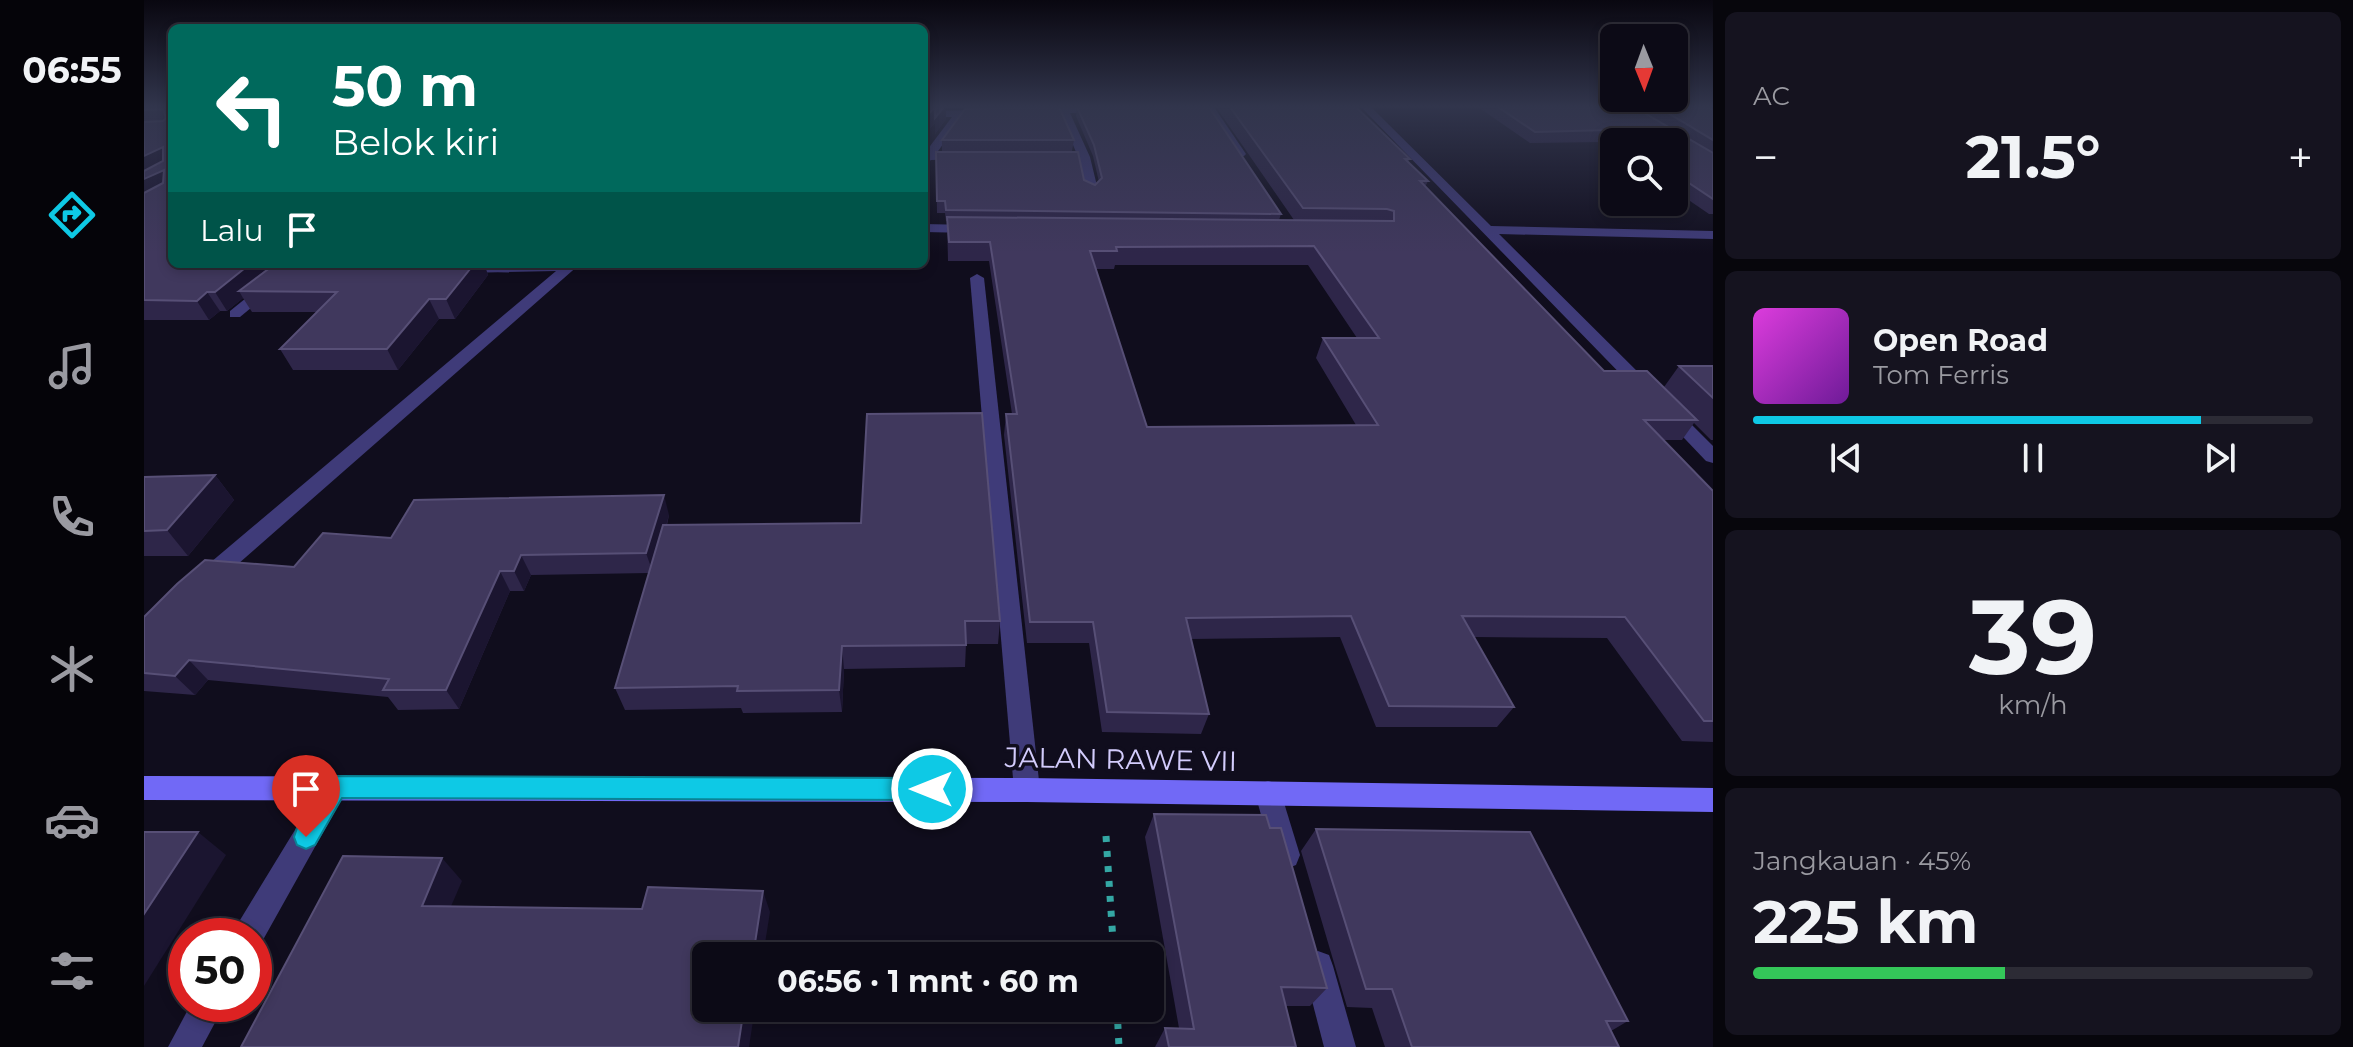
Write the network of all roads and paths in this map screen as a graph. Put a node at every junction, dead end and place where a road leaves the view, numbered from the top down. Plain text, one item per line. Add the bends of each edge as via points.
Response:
1 (1241, 156) edge
2 (1414, 156) edge
3 (975, 157) edge
4 (1068, 157) edge
5 (1084, 157) joint
6 (928, 159) edge
7 (1249, 168) edge
8 (1092, 190) edge
9 (928, 228) edge
10 (987, 229) edge
11 (1488, 230) junction
12 (1713, 235) edge
13 (476, 268) edge
14 (568, 268) edge
15 (296, 269) edge
16 (444, 269) edge
17 (977, 278) dead end
18 (235, 314) dead end
19 (1713, 457) edge
20 (192, 591) edge
21 (335, 787) junction
22 (144, 788) edge
23 (1027, 790) junction
24 (1103, 791) junction
25 (1268, 793) junction
26 (1713, 800) edge
27 (1294, 883) edge
28 (259, 918) edge
29 (1113, 942) edge
30 (1311, 943) edge
31 (199, 1022) edge
32 (1118, 1022) edge
33 (184, 1047) edge
34 (1119, 1047) edge
35 (1340, 1047) edge

1 - 7 street
2 - 11 street
3 - 6 street
4 - 5 street
5 - 8 street
9 - 10 street
11 - 12 street
11 - 19 street
13 - 16 street
14 - 20 street
15 - 18 street
17 - 23 street
21 - 22 main road, JALAN RAWE VII
21 - 23 main road, JALAN RAWE VII
21 - 28 street
23 - 24 main road, JALAN RAWE VII
24 - 25 main road, JALAN RAWE VII
24 - 29 path
25 - 26 main road, JALAN RAWE VII
25 - 27 street
30 - 35 street
31 - 33 street
32 - 34 path

